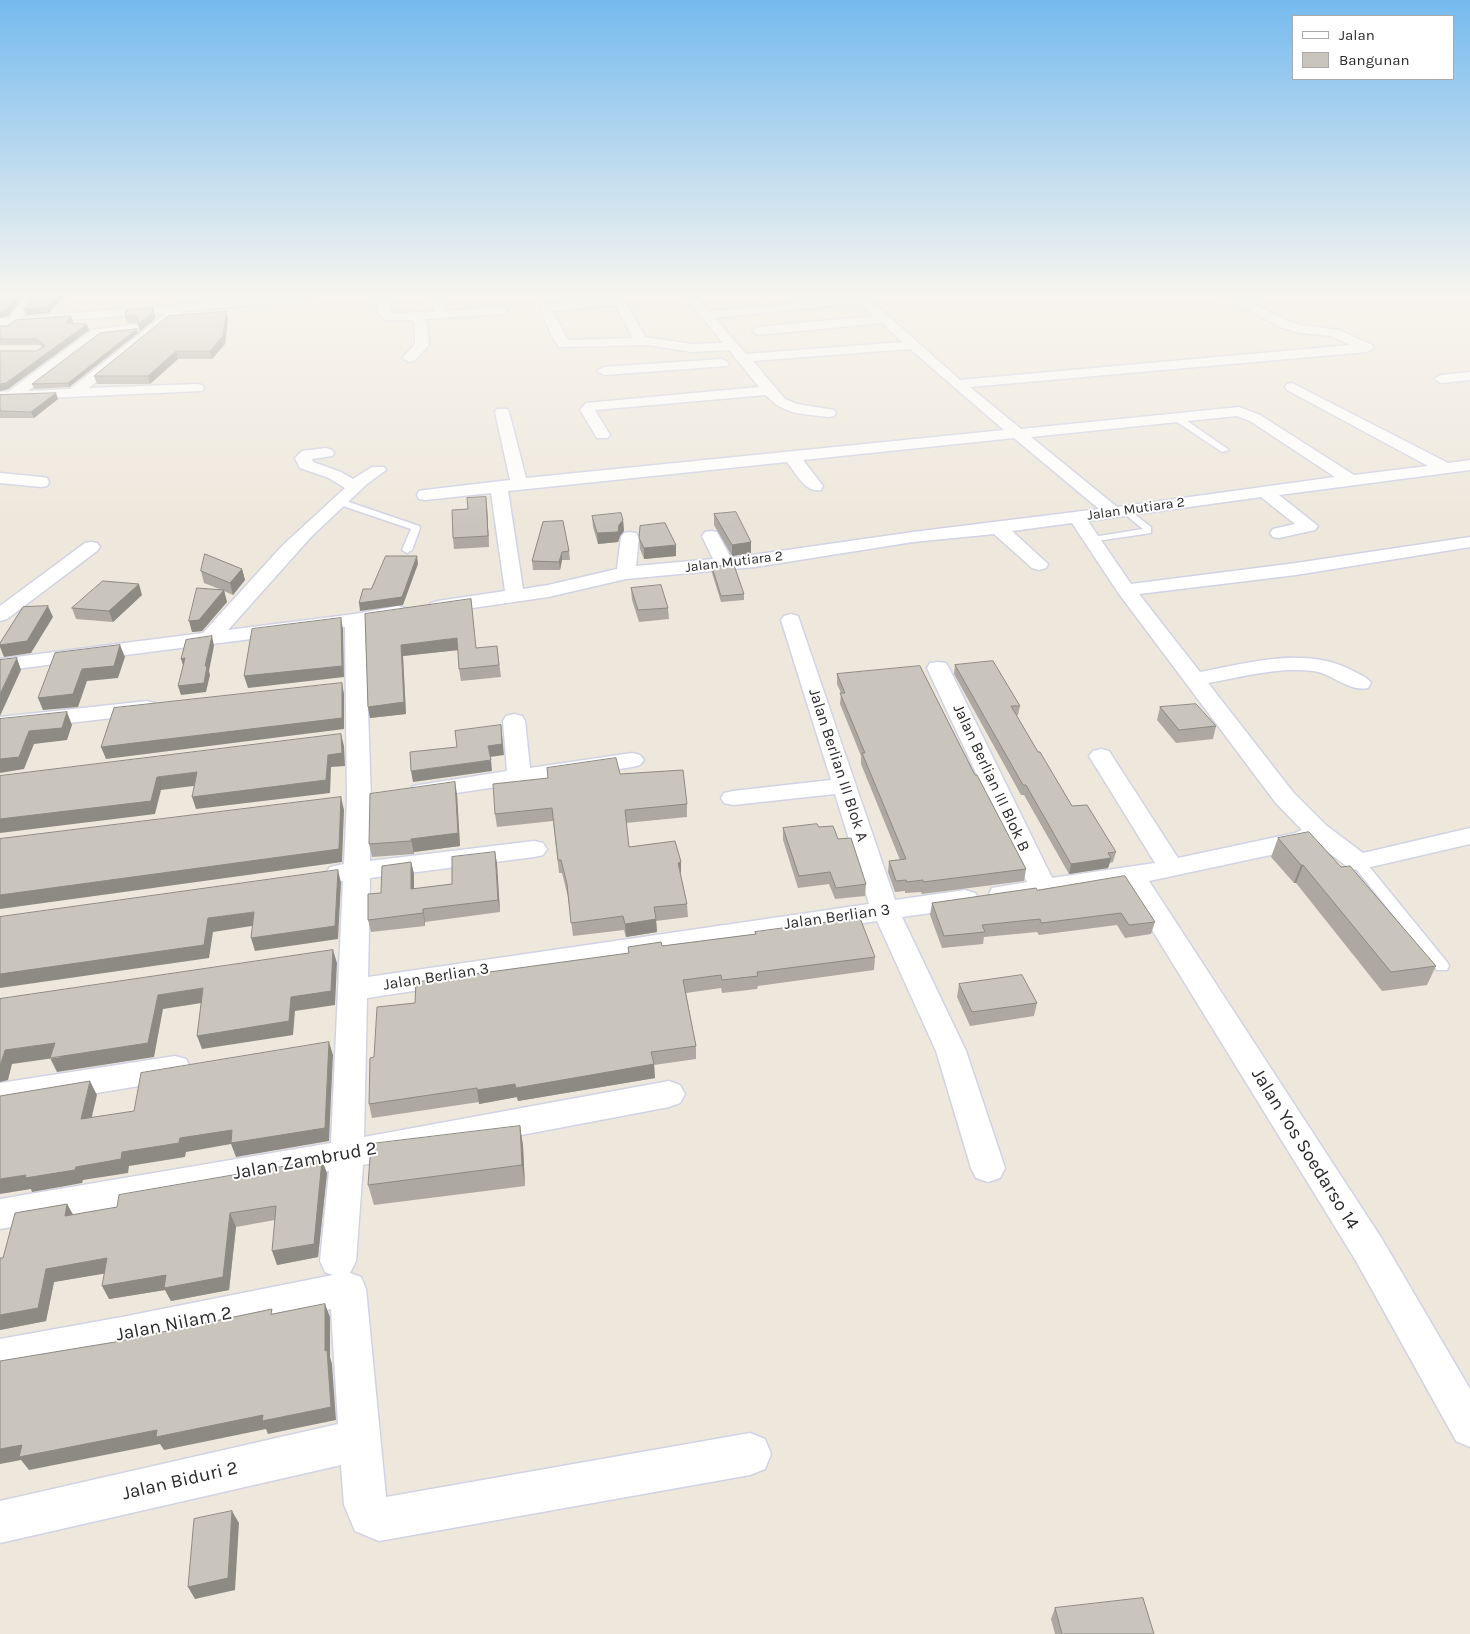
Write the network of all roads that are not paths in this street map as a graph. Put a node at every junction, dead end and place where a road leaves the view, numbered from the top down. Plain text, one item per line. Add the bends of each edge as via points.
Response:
1 (40, 372) edge
2 (100, 372) edge
3 (754, 372) edge
4 (944, 372) edge
5 (1091, 372) edge
6 (1470, 376) edge
7 (1441, 379) dead end
8 (957, 384) junction
9 (1292, 387) dead end
10 (197, 388) dead end
11 (769, 390) junction
12 (74, 393) junction
13 (6, 396) edge
14 (502, 412) dead end
15 (829, 413) dead end
16 (1177, 418) junction
17 (1018, 434) junction
18 (602, 435) dead end
19 (1225, 450) dead end
20 (326, 453) dead end
21 (791, 456) junction
22 (1470, 465) edge
23 (1445, 468) junction
24 (378, 470) dead end
25 (0, 478) edge
26 (1350, 480) junction
27 (41, 482) dead end
28 (519, 484) junction
29 (815, 486) dead end
30 (354, 487) junction
31 (499, 487) junction
32 (1264, 491) junction
33 (425, 495) dead end
34 (340, 502) junction
35 (1119, 511) junction
36 (1077, 518) junction
37 (998, 528) junction
38 (1279, 533) dead end
39 (712, 536) dead end
40 (630, 537) dead end
41 (1093, 540) junction
42 (1470, 542) edge
43 (91, 547) dead end
44 (407, 550) dead end
45 (725, 564) junction
46 (1039, 564) dead end
47 (626, 573) junction
48 (1126, 590) junction
49 (515, 595) junction
50 (0, 615) edge
51 (355, 620) junction
52 (791, 620) dead end
53 (210, 638) junction
54 (0, 665) edge
55 (938, 668) dead end
56 (1196, 679) junction
57 (1360, 683) dead end
58 (168, 705) edge
59 (514, 721) dead end
60 (0, 724) edge
61 (1101, 756) dead end
62 (632, 760) dead end
63 (519, 777) junction
64 (845, 786) junction
65 (368, 798) junction
66 (733, 798) dead end
67 (1318, 832) junction
68 (1470, 836) edge
69 (534, 849) dead end
70 (1358, 862) junction
71 (1171, 868) junction
72 (356, 871) junction
73 (317, 876) edge
74 (1132, 876) junction
75 (1044, 888) junction
76 (885, 910) junction
77 (354, 949) junction
78 (324, 953) edge
79 (1442, 966) dead end
80 (352, 990) junction
81 (204, 1063) edge
82 (668, 1094) dead end
83 (0, 1096) edge
84 (347, 1154) junction
85 (988, 1168) dead end
86 (0, 1214) edge
87 (343, 1275) junction
88 (0, 1357) edge
89 (1470, 1426) edge
90 (360, 1440) junction
91 (750, 1454) dead end
92 (0, 1522) edge

1 - 13 street
2 - 12 street
3 - 11 street
4 - 8 street
5 - 8 street
6 - 7 street
8 - 17 street
9 - 23 street
10 - 12 street
11 - 15 street via 786,406
11 - 18 street via 591,406 587,410
12 - 13 street
14 - 28 street
16 - 17 street
16 - 19 lane
16 - 26 street via 1243,412
17 - 21 street
17 - 35 street
20 - 30 street via 306,455 303,461
21 - 28 street
21 - 29 street
22 - 23 street, Jalan Mutiara 2
23 - 26 street, Jalan Mutiara 2
24 - 30 street
25 - 27 street
26 - 32 street, Jalan Mutiara 2
28 - 31 street
30 - 34 street
31 - 33 street
31 - 49 street
32 - 35 street, Jalan Mutiara 2
32 - 38 street via 1309,524 1307,528
34 - 44 lane via 416,528
34 - 53 street via 283,555
35 - 36 street, Jalan Mutiara 2
35 - 41 lane via 1148,531
36 - 37 street, Jalan Mutiara 2
36 - 41 street
37 - 45 street, Jalan Mutiara 2
37 - 46 street
39 - 45 street
40 - 47 street
41 - 48 street
42 - 48 street via 1296,569
43 - 50 street
45 - 47 street, Jalan Mutiara 2
47 - 49 street, Jalan Mutiara 2
48 - 56 street
49 - 51 street, Jalan Mutiara 2
51 - 53 street, Jalan Mutiara 2
51 - 65 street via 347,685 348,737
52 - 64 street, Jalan Berlian III Blok A
53 - 54 street, Jalan Mutiara 2
55 - 75 street, Jalan Berlian III Blok B
56 - 57 street via 1288,663 1334,670
56 - 67 street via 1284,796
58 - 60 street
59 - 63 street
61 - 71 street
62 - 63 street
63 - 65 street
64 - 66 street
64 - 76 street, Jalan Berlian III Blok A
65 - 72 street
67 - 70 street
67 - 71 street, Jalan Berlian 3 via 1303,840
68 - 70 street
69 - 72 street
70 - 79 lane
71 - 74 street, Jalan Berlian 3
72 - 73 street
72 - 77 street
74 - 75 street, Jalan Berlian 3
74 - 89 street, Jalan Yos Soedarso 14 via 1369,1250
75 - 76 street, Jalan Berlian 3
76 - 80 street, Jalan Berlian 3
76 - 85 street, Jalan Berlian III Blok A via 951,1051
77 - 78 street
77 - 80 street
80 - 84 street via 336,1042
81 - 83 street
82 - 84 street, Jalan Zambrud 2
84 - 86 street, Jalan Zambrud 2
84 - 87 street
87 - 88 street, Jalan Nilam 2 via 122,1335
87 - 90 street
90 - 91 street via 366,1505 370,1516 379,1520
90 - 92 street, Jalan Biduri 2

